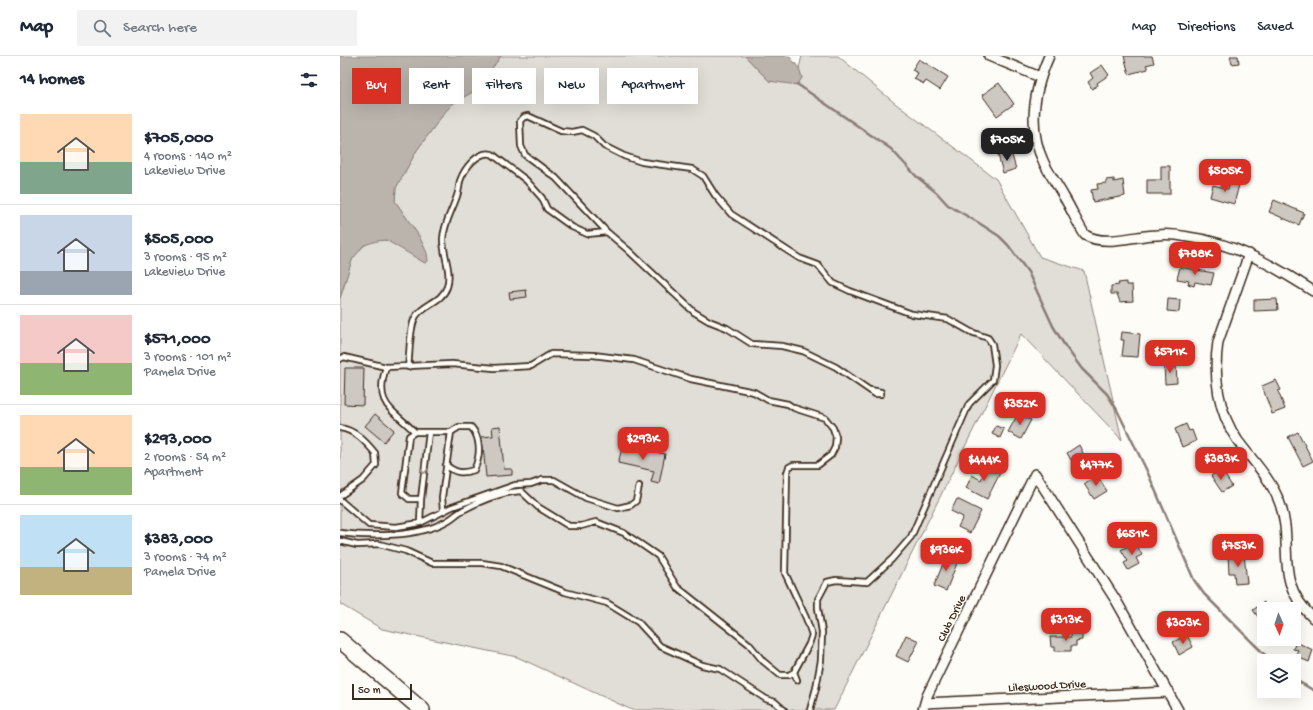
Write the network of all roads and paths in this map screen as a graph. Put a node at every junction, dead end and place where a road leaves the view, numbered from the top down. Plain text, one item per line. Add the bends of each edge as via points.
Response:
1 (989, 56) edge
2 (1049, 56) edge
3 (1040, 78) junction
4 (607, 232) junction
5 (1249, 254) junction
6 (1313, 291) edge
7 (340, 359) edge
8 (386, 367) junction
9 (408, 367) junction
10 (870, 390) dead end
11 (340, 428) edge
12 (415, 432) junction
13 (429, 432) junction
14 (451, 432) junction
15 (446, 465) junction
16 (639, 486) dead end
17 (340, 496) edge
18 (421, 499) junction
19 (340, 500) edge
20 (443, 512) junction
21 (420, 523) junction
22 (340, 533) edge
23 (340, 541) edge
24 (1313, 618) edge
25 (340, 640) edge
26 (794, 672) junction
27 (797, 680) dead end
28 (1169, 692) junction
29 (924, 706) edge
30 (420, 709) edge
31 (784, 710) edge
32 (810, 710) edge
33 (1178, 710) edge

1 - 3 street
2 - 3 street
3 - 5 street via 1033,111 1038,147 1085,235 1102,240 1158,234 1187,236
4 - 9 lane via 587,234 572,227 547,209 542,198 526,180 492,154 482,154 465,171 460,181 444,238 448,268 447,287 438,300 416,317
4 - 10 lane via 684,304 709,321 727,328 752,344 782,346 803,351 836,367
4 - 32 lane via 556,178 524,155 519,132 520,121 524,117 528,116 561,131 582,130 594,136 604,146 642,162 699,172 731,214 799,258 818,265 833,282 912,314 948,319 988,338 992,344 995,365 993,380 969,404 910,537 892,559 867,582 836,580 827,582 822,590 818,604 822,660
5 - 6 street via 1279,269
5 - 24 street via 1218,342 1217,380 1221,404 1232,431 1269,481 1280,503 1284,522 1288,581 1299,601
7 - 8 lane
8 - 9 lane
8 - 12 lane via 381,383 381,394 385,402
9 - 26 lane via 452,364 494,368 531,366 551,354 593,355 634,360 691,379 754,392 768,400 788,404 825,418 836,437 831,455 818,465 793,465 787,473 785,573 812,635
11 - 17 lane via 348,429 365,441 376,453 376,465 363,480
12 - 13 lane
12 - 18 lane via 410,436 402,493 409,499
13 - 14 lane
13 -> 18 lane
14 - 15 lane
14 - 15 lane via 460,427 471,427 477,433 480,459 474,470 465,473 453,472
15 - 20 lane
16 - 20 lane via 636,501 632,505 618,508 586,498 548,479 515,485
18 - 21 lane
19 - 21 lane via 369,525 396,527
20 - 21 lane
22 - 26 lane via 380,536 418,531 445,522 462,510 486,500 512,492 521,492 538,507 569,526 596,522 624,533 658,556 677,587 749,644 772,670 780,676
23 - 31 lane via 357,545 379,544 406,551 432,563 482,563 501,566 565,592 607,603 638,622 660,646 702,665 720,669
25 - 30 highway
26 - 27 lane
28 - 29 street, Lileswood Drive
28 - 29 street, Club Drive via 1117,602 1035,474
28 - 33 street

